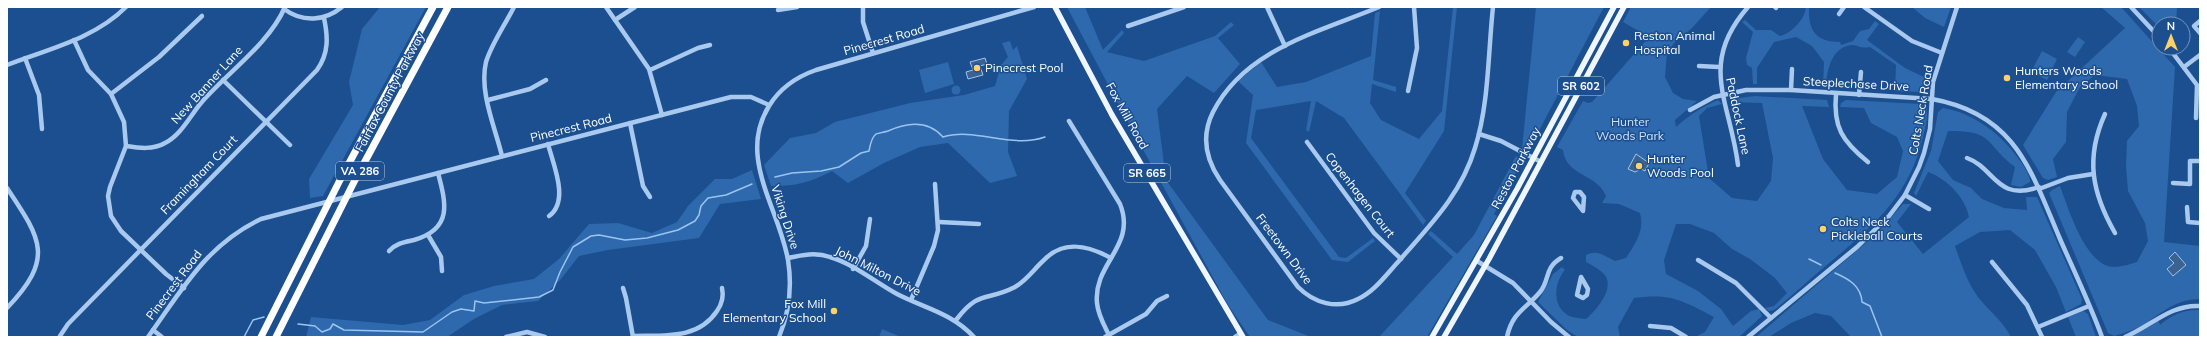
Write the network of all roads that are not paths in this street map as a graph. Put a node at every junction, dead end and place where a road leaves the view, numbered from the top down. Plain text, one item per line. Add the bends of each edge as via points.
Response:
1 (126, 7) edge
2 (342, 7) edge
3 (433, 7) edge
4 (448, 7) edge
5 (514, 7) edge
6 (606, 7) edge
7 (635, 7) edge
8 (797, 7) edge
9 (863, 7) edge
10 (1034, 7) edge
11 (1055, 7) edge
12 (1184, 7) edge
13 (1267, 7) edge
14 (1379, 7) edge
15 (1414, 7) edge
16 (1493, 7) edge
17 (1614, 7) edge
18 (1624, 7) edge
19 (1748, 7) edge
20 (1844, 7) edge
21 (1864, 7) edge
22 (1957, 7) edge
23 (2131, 7) edge
24 (285, 8) edge
25 (778, 10) dead end
26 (1839, 14) dead end
27 (202, 16) dead end
28 (324, 18) junction
29 (615, 20) junction
30 (2200, 21) edge
31 (1128, 26) dead end
32 (2151, 28) edge
33 (2200, 33) edge
34 (74, 40) junction
35 (710, 45) dead end
36 (1285, 46) junction
37 (872, 53) junction
38 (1942, 53) junction
39 (2200, 55) edge
40 (2175, 56) edge
41 (25, 58) junction
42 (7, 65) edge
43 (1699, 66) dead end
44 (1719, 67) junction
45 (2184, 67) junction
46 (1792, 69) dead end
47 (650, 70) junction
48 (1860, 72) dead end
49 (224, 80) junction
50 (546, 80) dead end
51 (2199, 88) edge
52 (1791, 90) junction
53 (1408, 91) dead end
54 (111, 94) junction
55 (1724, 94) junction
56 (1836, 94) junction
57 (1859, 95) junction
58 (1932, 99) junction
59 (488, 100) junction
60 (769, 104) junction
61 (1690, 110) dead end
62 (2105, 114) dead end
63 (662, 115) junction
64 (2196, 118) dead end
65 (1070, 121) dead end
66 (266, 122) junction
67 (630, 123) junction
68 (42, 129) dead end
69 (1479, 134) junction
70 (1307, 142) dead end
71 (548, 144) junction
72 (290, 145) dead end
73 (126, 146) junction
74 (502, 156) junction
75 (1534, 158) junction
76 (1967, 158) dead end
77 (2200, 161) edge
78 (1541, 162) junction
79 (1868, 162) dead end
80 (1738, 165) dead end
81 (438, 173) junction
82 (2093, 174) junction
83 (2173, 183) dead end
84 (935, 184) dead end
85 (7, 188) edge
86 (2039, 188) junction
87 (1905, 195) junction
88 (650, 197) dead end
89 (2187, 206) dead end
90 (1929, 210) dead end
91 (549, 216) dead end
92 (870, 219) dead end
93 (939, 222) junction
94 (2200, 223) edge
95 (979, 224) dead end
96 (2115, 233) dead end
97 (428, 235) junction
98 (141, 249) junction
99 (389, 251) dead end
100 (788, 258) junction
101 (1111, 258) junction
102 (1561, 258) dead end
103 (1401, 259) junction
104 (1698, 260) dead end
105 (1477, 261) junction
106 (1992, 262) dead end
107 (1485, 266) junction
108 (853, 269) junction
109 (442, 271) dead end
110 (184, 288) junction
111 (622, 288) dead end
112 (722, 288) dead end
113 (1167, 296) dead end
114 (911, 300) junction
115 (1531, 300) junction
116 (2089, 306) junction
117 (2200, 306) edge
118 (7, 308) edge
119 (1771, 318) junction
120 (956, 320) junction
121 (1650, 326) dead end
122 (2038, 327) junction
123 (153, 330) junction
124 (60, 336) edge
125 (1107, 336) edge
126 (1239, 336) edge
127 (148, 337) edge
128 (162, 337) edge
129 (261, 337) edge
130 (276, 337) edge
131 (506, 337) edge
132 (545, 337) edge
133 (633, 337) edge
134 (779, 337) edge
135 (974, 337) edge
136 (1432, 337) edge
137 (1444, 337) edge
138 (1507, 337) edge
139 (1569, 337) edge
140 (1686, 337) edge
141 (1748, 337) edge
142 (2042, 337) edge
143 (2102, 337) edge
144 (2126, 337) edge

1 - 34 street via 99,29
2 - 28 street
3 - 129 highway, Fairfax County Parkway / VA 286 via 344,173
4 - 130 highway, Fairfax County Parkway / VA 286 via 345,198
5 - 59 street via 486,63 484,83
6 - 29 street
7 - 29 street
8 - 25 street
9 - 37 street
10 - 37 street, Pinecrest Road
11 - 126 main road, Fox Mill Road / SR 665
12 - 31 street
13 - 36 street
14 - 36 street, Freetown Drive
15 - 53 street via 1417,48
16 - 69 street, Freetown Drive
17 - 75 main road, Reston Parkway / SR 602
18 - 78 main road, Reston Parkway / SR 602
19 - 44 street, Paddock Lane via 1729,32
20 - 26 street
21 - 38 street via 1912,41
22 - 38 street, Colts Neck Road
23 - 32 street
24 - 28 street via 303,18
24 - 49 street, New Banner Lane via 271,31
27 - 54 street via 159,57
28 - 66 street, Framingham Court via 327,47 321,64
29 - 47 street
30 - 33 street via 2194,26
34 - 41 street
34 - 54 street via 88,70
35 - 47 street
36 - 103 street, Freetown Drive via 1246,69 1217,104 1208,123 1205,138 1206,153 1213,171 1298,287 1315,300 1337,305 1359,299 1370,292
37 - 60 street, Pinecrest Road via 800,76 779,92
38 - 58 street, Colts Neck Road via 1933,82
39 - 45 street
40 - 45 street
41 - 42 street
41 - 68 street via 39,95
43 - 44 street
44 - 55 street, Paddock Lane via 1720,84
45 - 51 street
46 - 52 street
47 - 63 street
48 - 57 street
49 - 66 street
49 - 73 street, New Banner Lane via 169,141 149,148
50 - 59 street via 530,89
51 - 64 street
52 - 55 street, Steeplechase Drive via 1746,90
52 - 56 street, Steeplechase Drive
54 - 73 street via 123,116
55 - 61 street, Steeplechase Drive
55 - 80 street, Paddock Lane
56 - 57 street, Steeplechase Drive
56 - 79 street via 1835,119 1841,134 1850,147
57 - 58 street, Steeplechase Drive
58 - 86 street, Steeplechase Drive via 1964,108 1994,126 2018,150
58 - 87 street, Colts Neck Road via 1930,129 1924,153
59 - 74 street
60 - 63 street, Pinecrest Road via 751,97 735,96
60 - 100 street, Viking Drive via 758,133 757,160
62 - 82 street via 2095,143
63 - 67 street, Pinecrest Road
65 - 101 street via 1122,211 1124,232
66 - 72 street
66 - 98 street, Framingham Court
67 - 71 street, Pinecrest Road
67 - 88 street via 643,186
69 - 75 street via 1501,141
69 - 103 street, Freetown Drive via 1471,161 1455,194
70 - 103 street, Copenhagen Court via 1374,233
71 - 74 street, Pinecrest Road
71 - 91 street via 559,195 558,206
73 - 98 street via 110,186 108,206 116,226
74 - 81 street, Pinecrest Road
75 - 78 street
75 - 105 main road, Reston Parkway / SR 602
76 - 86 street via 2005,187 2026,190
77 - 83 street via 2190,161 2190,184
78 - 107 main road, Reston Parkway / SR 602
81 - 97 street via 445,199 445,211 441,222
81 - 110 street, Pinecrest Road via 261,219 236,232 210,254
82 - 86 street via 2068,178
82 - 96 street via 2098,200
84 - 93 street
85 - 118 street via 30,222 38,252 31,279
86 - 116 street, Steeplechase Drive
87 - 90 street
87 - 119 street, Colts Neck Road via 1876,229
89 - 94 street via 2188,222
92 - 108 street via 866,246
93 - 95 street
93 - 114 street via 934,246
97 - 99 street via 396,245
97 - 109 street via 440,257
98 - 110 street
98 - 124 street, Framingham Court via 68,324
100 - 108 street, John Milton Drive via 822,255
100 - 134 street, Viking Drive via 788,302
101 - 120 street via 1082,246 1058,250 1047,257 1020,284 978,298 965,308
101 - 125 street via 1102,274 1097,295 1098,310
102 - 115 street via 1550,267 1542,289
104 - 119 street via 1736,283
105 - 107 street
105 - 136 main road, Reston Parkway / SR 602
106 - 122 street via 2019,294
107 - 115 street via 1513,283
107 - 137 main road, Reston Parkway / SR 602
108 - 114 street, John Milton Drive
110 - 123 street, Pinecrest Road
111 - 133 street
112 - 133 street via 723,297 718,309 709,321 696,330 683,334
113 - 125 street via 1157,301 1146,314
114 - 120 street, John Milton Drive
115 - 138 street via 1515,318
115 - 139 street
116 - 122 street
116 - 143 street, Steeplechase Drive
117 - 144 street via 2186,306 2173,310
119 - 141 street, Colts Neck Road
120 - 135 street, John Milton Drive
121 - 140 street via 1670,328
122 - 142 street
123 - 127 street, Pinecrest Road
123 - 128 street
131 - 132 street via 527,332

